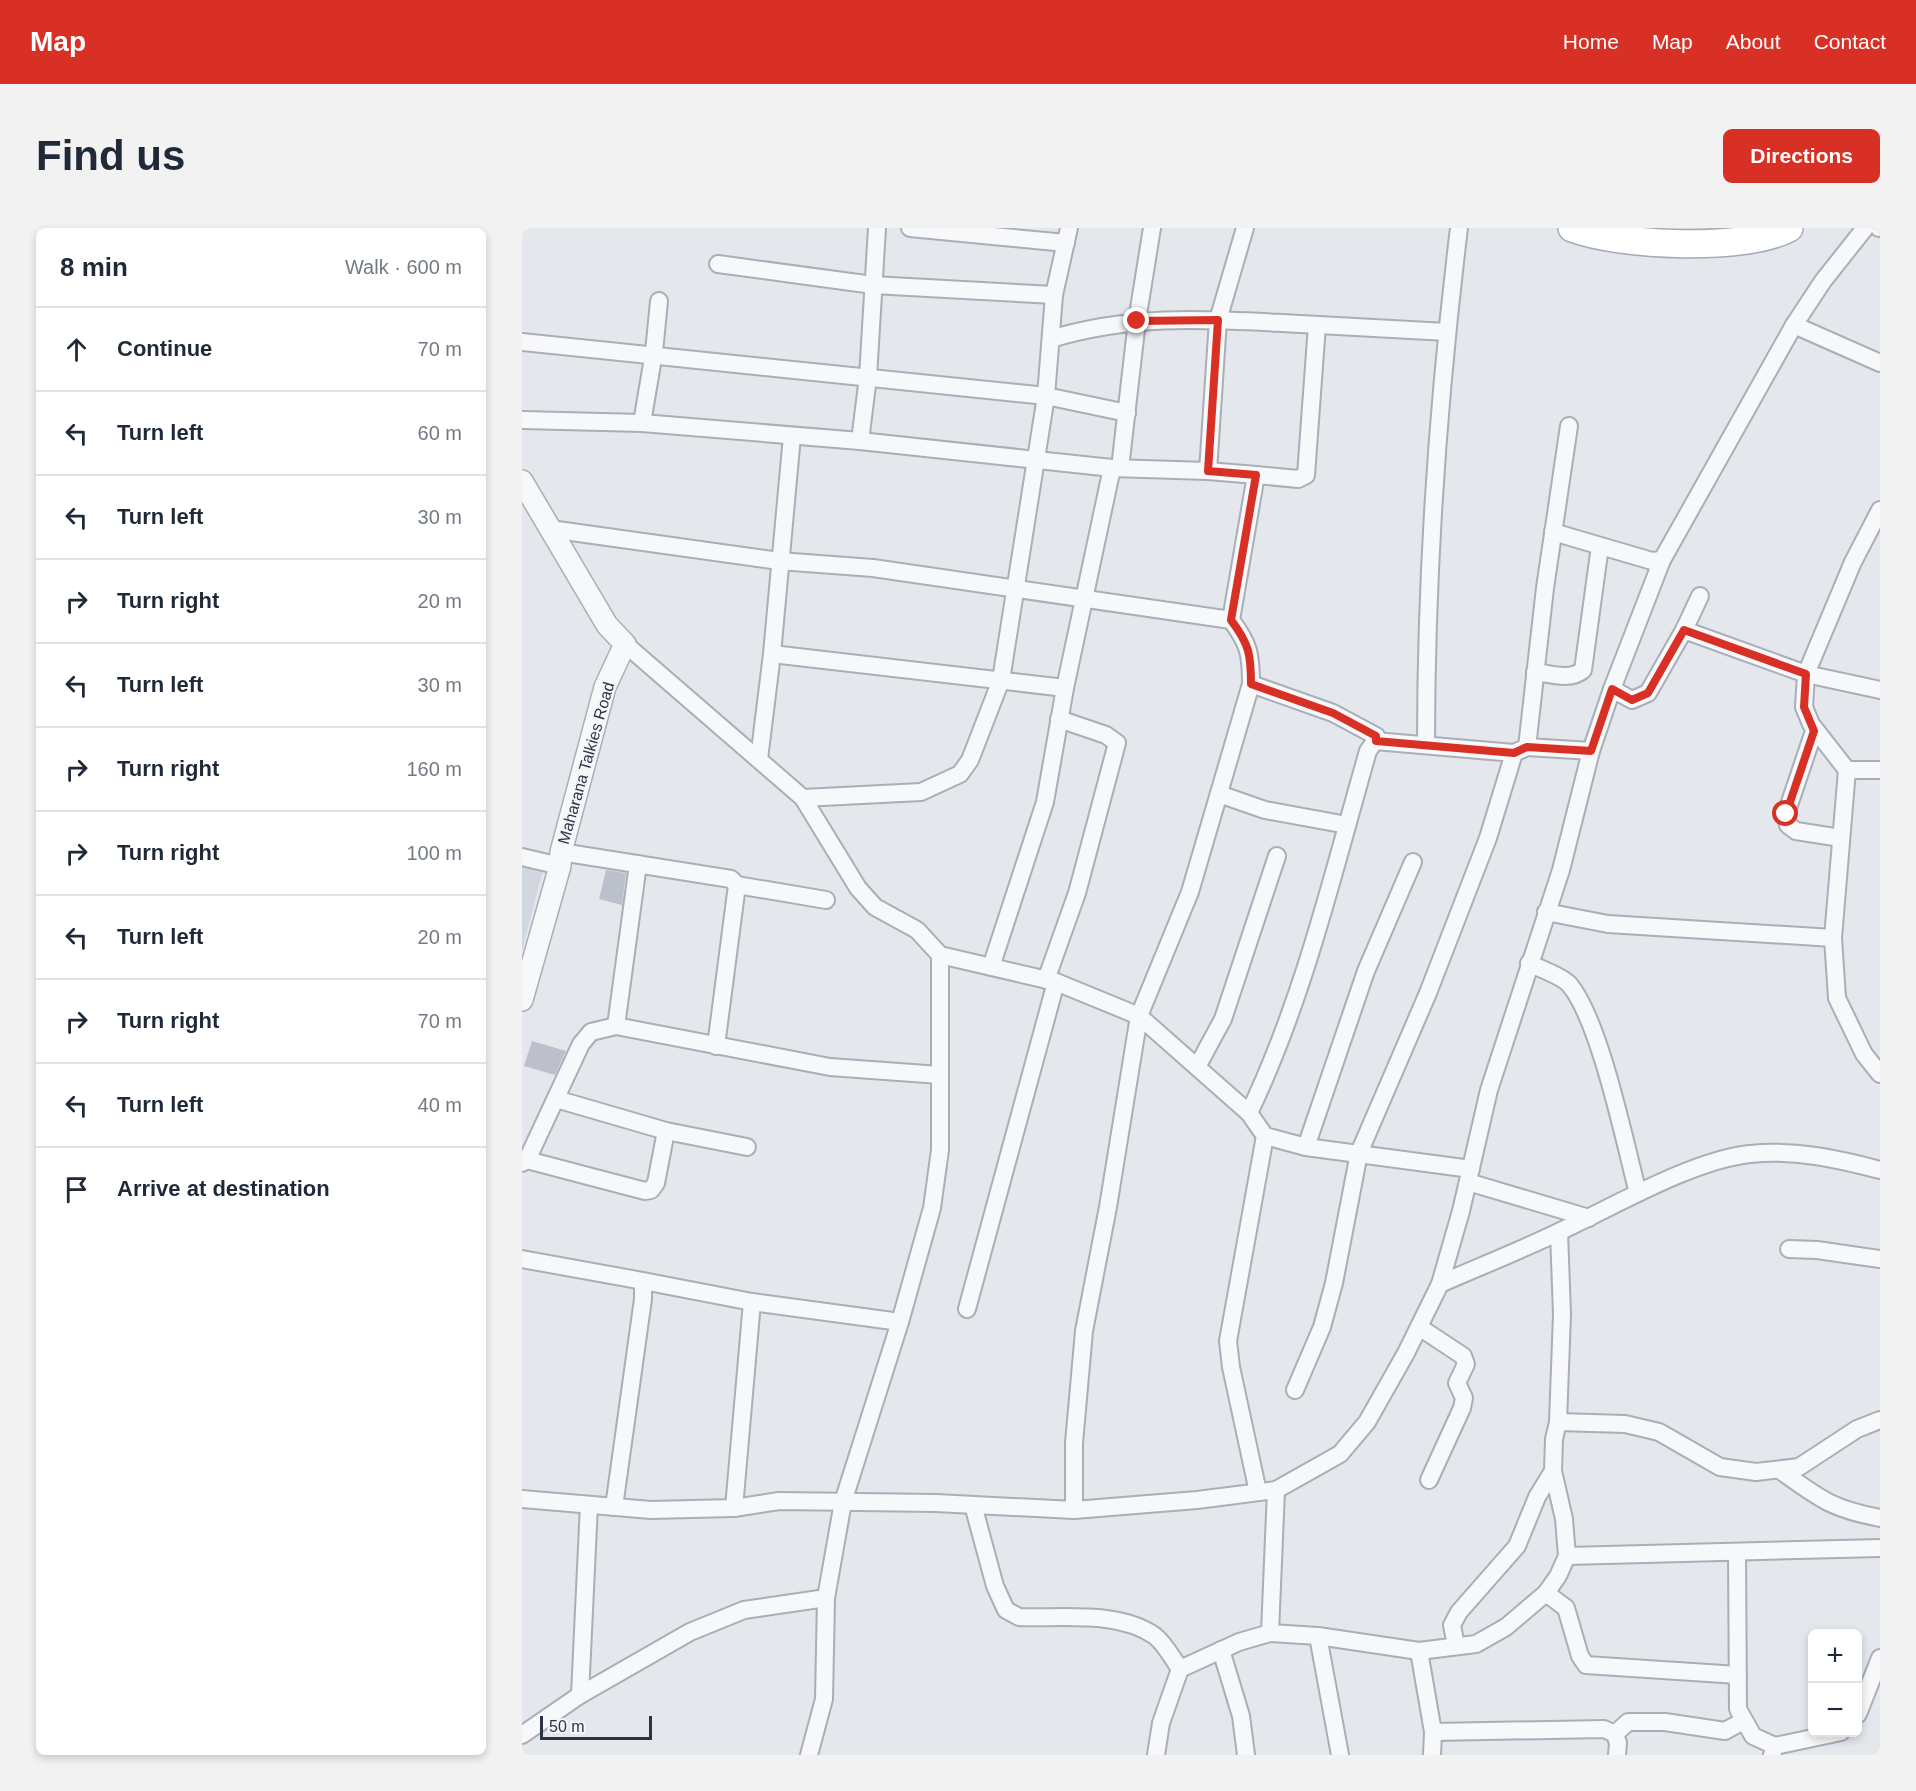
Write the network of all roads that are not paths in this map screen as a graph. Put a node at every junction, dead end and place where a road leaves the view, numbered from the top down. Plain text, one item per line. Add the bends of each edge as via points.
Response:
1 (877, 228) edge
2 (918, 228) edge
3 (1152, 228) edge
4 (1245, 228) edge
5 (1459, 228) edge
6 (1572, 228) edge
7 (1789, 228) edge
8 (1865, 228) edge
9 (993, 232) edge
10 (1067, 236) edge
11 (718, 264) dead end
12 (873, 285) junction
13 (1054, 295) junction
14 (658, 301) dead end
15 (1218, 320) junction
16 (1137, 321) junction
17 (1317, 325) junction
18 (1794, 325) junction
19 (1447, 332) junction
20 (1051, 339) junction
21 (522, 342) edge
22 (654, 355) junction
23 (1880, 363) edge
24 (868, 377) junction
25 (1046, 396) junction
26 (1127, 413) junction
27 (522, 420) edge
28 (642, 423) junction
29 (1569, 426) dead end
30 (792, 436) junction
31 (860, 441) junction
32 (1034, 461) junction
33 (1116, 468) junction
34 (1208, 471) junction
35 (1256, 475) junction
36 (522, 481) edge
37 (1880, 510) edge
38 (550, 529) junction
39 (1553, 532) junction
40 (1600, 546) junction
41 (1662, 560) junction
42 (779, 561) junction
43 (1018, 587) junction
44 (1700, 596) dead end
45 (1086, 597) junction
46 (1231, 620) junction
47 (1684, 630) junction
48 (625, 644) junction
49 (772, 654) junction
50 (1535, 672) junction
51 (1806, 674) junction
52 (1001, 680) junction
53 (1251, 684) junction
54 (1065, 688) junction
55 (1612, 689) junction
56 (1880, 690) edge
57 (1059, 719) junction
58 (1814, 731) junction
59 (1376, 741) junction
60 (1426, 744) junction
61 (1520, 750) junction
62 (1591, 751) junction
63 (759, 759) junction
64 (1847, 770) junction
65 (1880, 770) edge
66 (1220, 794) junction
67 (802, 798) junction
68 (1347, 825) junction
69 (1841, 837) junction
70 (1277, 856) dead end
71 (522, 857) edge
72 (561, 859) junction
73 (1413, 862) dead end
74 (638, 864) junction
75 (737, 885) junction
76 (826, 900) dead end
77 (1546, 912) junction
78 (1833, 938) junction
79 (940, 955) junction
80 (1529, 963) junction
81 (991, 967) junction
82 (1051, 981) junction
83 (522, 1000) edge
84 (1139, 1016) junction
85 (616, 1026) junction
86 (716, 1046) junction
87 (1197, 1067) junction
88 (1880, 1074) edge
89 (940, 1075) junction
90 (556, 1099) junction
91 (1249, 1113) junction
92 (666, 1131) junction
93 (1265, 1136) junction
94 (747, 1147) dead end
95 (1306, 1147) junction
96 (1359, 1153) junction
97 (524, 1161) edge
98 (1880, 1170) edge
99 (1470, 1176) junction
100 (1638, 1193) junction
101 (1589, 1218) junction
102 (1559, 1232) junction
103 (1788, 1249) dead end
104 (522, 1259) edge
105 (1880, 1259) edge
106 (643, 1281) junction
107 (1440, 1284) junction
108 (752, 1302) junction
109 (967, 1309) dead end
110 (900, 1322) junction
111 (1419, 1326) junction
112 (1295, 1390) dead end
113 (1880, 1420) edge
114 (1558, 1422) junction
115 (1553, 1471) junction
116 (1781, 1471) junction
117 (1429, 1480) dead end
118 (1276, 1490) junction
119 (1258, 1492) junction
120 (522, 1499) edge
121 (843, 1502) junction
122 (590, 1505) junction
123 (973, 1505) junction
124 (614, 1507) junction
125 (734, 1508) junction
126 (1074, 1510) junction
127 (1880, 1518) edge
128 (1880, 1548) edge
129 (1737, 1553) junction
130 (1567, 1556) junction
131 (1546, 1593) junction
132 (826, 1598) junction
133 (1270, 1633) junction
134 (1318, 1636) junction
135 (1456, 1646) junction
136 (1221, 1650) junction
137 (1419, 1651) junction
138 (1880, 1658) edge
139 (1180, 1670) junction
140 (1738, 1675) junction
141 (580, 1695) junction
142 (1862, 1702) edge
143 (1743, 1721) junction
144 (1432, 1732) junction
145 (1615, 1734) junction
146 (522, 1735) edge
147 (1822, 1737) edge
148 (1774, 1750) edge
149 (810, 1755) edge
150 (1156, 1755) edge
151 (1246, 1755) edge
152 (1340, 1755) edge
153 (1432, 1755) edge
154 (1617, 1755) edge

1 - 12 street
2 - 9 street
3 - 16 street
4 - 15 street
5 - 19 street
6 - 7 main road via 1629,242 1678,244 1732,241
8 - 18 street
9 - 10 street
10 - 13 street
11 - 12 street
12 - 13 street
12 - 24 street
13 - 20 street
14 - 22 street
15 - 16 street
15 - 17 street
15 - 34 street
16 - 20 street via 1091,327
16 - 26 street
17 - 19 street
17 - 35 street via 1306,475 1298,479
18 - 23 street
18 - 41 street
19 - 60 street via 1430,536
20 - 25 street
21 - 22 street
22 - 24 street
22 - 28 street
24 - 25 street
24 - 31 street
25 - 26 street
25 - 32 street
26 - 33 street
27 - 28 street
28 - 30 street
29 - 39 street
30 - 31 street
30 - 42 street
31 - 32 street
32 - 33 street
32 - 43 street
33 - 34 street
33 - 45 street
34 - 35 street
35 - 46 street
36 - 38 street
37 - 51 street via 1853,562
38 - 42 street
38 - 48 street via 607,625
39 - 40 street
39 - 50 street
40 - 41 street via 1652,561
40 - 50 street via 1583,670 1568,677
41 - 55 street
42 - 43 street via 873,568
42 - 49 street
43 - 45 street
43 - 52 street
44 - 47 street
45 - 46 street
45 - 54 street
46 - 53 street via 1246,639 1251,654
47 - 51 street
47 - 55 street via 1648,693 1632,700
48 - 63 street
48 - 72 street, Maharana Talkies Road via 605,687
49 - 52 street
49 - 63 street
50 - 61 street
51 - 56 street
51 - 58 street via 1804,707
52 - 54 street
52 - 67 street via 970,760 960,774 921,792
53 - 59 street via 1333,713 1376,736
53 - 66 street
54 - 57 street
55 - 62 street
57 - 81 street via 1045,802
57 - 82 street via 1106,735 1117,743
58 - 64 street
58 - 69 street via 1786,814 1788,825 1796,831
59 - 60 street
59 - 68 street via 1368,751
60 - 61 street
61 - 62 street
61 - 96 street via 1432,982
62 - 77 street via 1561,870
63 - 67 street
64 - 65 street
64 - 69 street
66 - 68 street via 1265,810
66 - 84 street via 1190,892
67 - 79 street via 858,888 875,907 917,930
68 - 91 street via 1299,992
69 - 78 street
70 - 87 street via 1223,1019
71 - 72 street
72 - 74 street
72 - 83 street, Maharana Talkies Road
73 - 95 street via 1366,971
74 - 75 street via 731,879
74 - 85 street
75 - 76 street
75 - 86 street
77 - 78 street via 1608,924
77 - 80 street
78 - 88 street via 1837,998 1864,1054
79 - 81 street
79 - 89 street
80 - 99 street via 1489,1090
80 - 100 street via 1568,982 1581,1001 1600,1053
81 - 82 street
82 - 84 street
82 - 109 street
84 - 87 street
84 - 126 street via 1084,1331 1074,1443
85 - 86 street
85 - 90 street via 591,1032 581,1044
86 - 89 street via 830,1067
87 - 91 street
89 - 110 street via 940,1150 932,1208
90 - 92 street
90 - 97 street
91 - 93 street
92 - 94 street
92 - 97 street via 656,1183 651,1190
93 - 95 street
93 - 119 street via 1228,1341
95 - 96 street
96 - 99 street
96 - 112 street via 1334,1283 1322,1327
98 - 100 street via 1790,1153 1748,1154 1718,1161
99 - 101 street
99 - 107 street
100 - 101 street
101 - 102 street
102 - 107 street
102 - 114 street via 1562,1314
103 - 105 street
104 - 106 street
106 - 108 street
106 - 124 street
107 - 111 street
108 - 110 street
108 - 125 street
110 - 121 street
111 - 117 street via 1463,1356 1466,1364 1457,1383 1464,1398 1462,1408
111 - 118 street via 1367,1422 1340,1454
113 - 116 street via 1857,1429 1799,1467
114 - 115 street
114 - 116 street via 1625,1424 1659,1432 1720,1467
115 - 130 street via 1564,1519
115 - 135 street via 1537,1497 1517,1546 1459,1612 1452,1625
116 - 127 street via 1821,1500 1844,1511
118 - 119 street
118 - 133 street
119 - 126 street
120 - 122 street
121 - 123 street
121 - 125 street via 779,1500
121 - 132 street
122 - 124 street
122 - 141 street
123 - 126 street
123 - 139 street via 995,1586 1006,1610 1018,1617 1109,1620 1136,1626 1157,1638
124 - 125 street
128 - 129 street
129 - 130 street
129 - 140 street
130 - 131 street
131 - 135 street via 1506,1627 1476,1644
131 - 140 street via 1566,1608 1586,1665
132 - 141 street via 744,1610 690,1632
132 - 149 street via 824,1699
133 - 134 street
133 - 136 street
134 - 137 street
134 - 152 street
135 - 137 street
136 - 139 street
136 - 151 street via 1241,1716
137 - 144 street
138 - 142 street
139 - 150 street via 1161,1723
140 - 143 street via 1738,1709
141 - 146 street
143 - 145 street via 1725,1731 1665,1722 1628,1722
143 - 148 street via 1752,1736
144 - 145 street via 1604,1729
144 - 153 street
145 - 154 street
147 - 148 street

